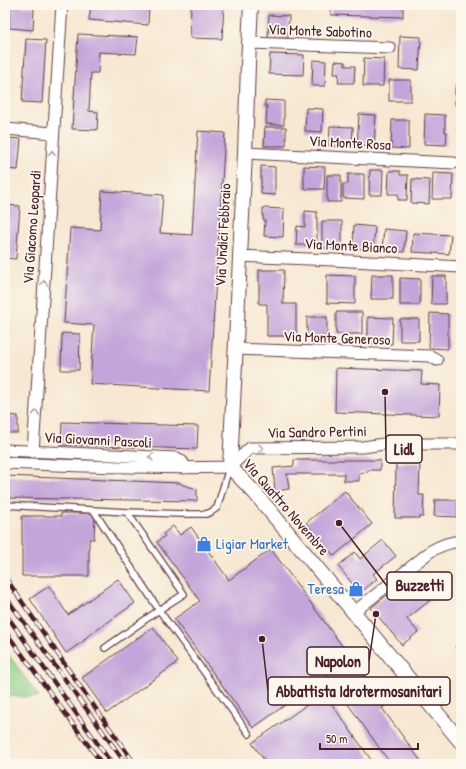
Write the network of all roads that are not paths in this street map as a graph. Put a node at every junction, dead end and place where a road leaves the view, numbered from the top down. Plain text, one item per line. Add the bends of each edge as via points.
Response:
1 (62, 5) edge
2 (251, 5) edge
3 (249, 43) junction
4 (390, 48) dead end
5 (461, 89) edge
6 (461, 103) edge
7 (5, 129) edge
8 (53, 133) junction
9 (245, 153) junction
10 (454, 163) dead end
11 (239, 256) junction
12 (461, 267) edge
13 (235, 349) junction
14 (437, 360) dead end
15 (461, 444) edge
16 (5, 450) edge
17 (33, 452) junction
18 (5, 464) edge
19 (230, 467) junction
20 (185, 468) junction
21 (5, 505) edge
22 (94, 511) junction
23 (127, 512) junction
24 (461, 541) edge
25 (160, 610) junction
26 (354, 612) junction
27 (104, 648) dead end
28 (249, 734) dead end
29 (461, 742) edge

1 - 8 street, Via Giacomo Leopardi
2 - 3 street, Via Undici Febbraio
3 - 4 street, Via Monte Sabotino
3 - 9 street, Via Undici Febbraio
5 - 6 street
7 - 8 street
17 -> 8 street, Via Giacomo Leopardi
9 - 10 street, Via Monte Rosa
9 - 11 street, Via Undici Febbraio
11 - 12 street, Via Monte Bianco
11 - 13 street, Via Undici Febbraio
13 - 14 street, Via Monte Generoso via 430,356
13 - 19 street, Via Undici Febbraio
19 -> 15 street, Via Sandro Pertini via 250,448
16 - 17 street, Via Giovanni Pascoli
20 -> 17 street, Via Giovanni Pascoli via 182,460 178,458
18 - 20 street, Via Quattro Novembre
19 - 20 street, Via Quattro Novembre
19 - 23 lane via 217,508 211,512
19 - 26 street, Via Quattro Novembre via 255,493
21 - 22 lane
22 - 23 lane
22 - 25 lane
23 - 25 lane via 184,594
24 - 26 street via 442,545 431,551
25 - 27 lane
25 - 28 lane
26 - 29 street, Via Quattro Novembre

